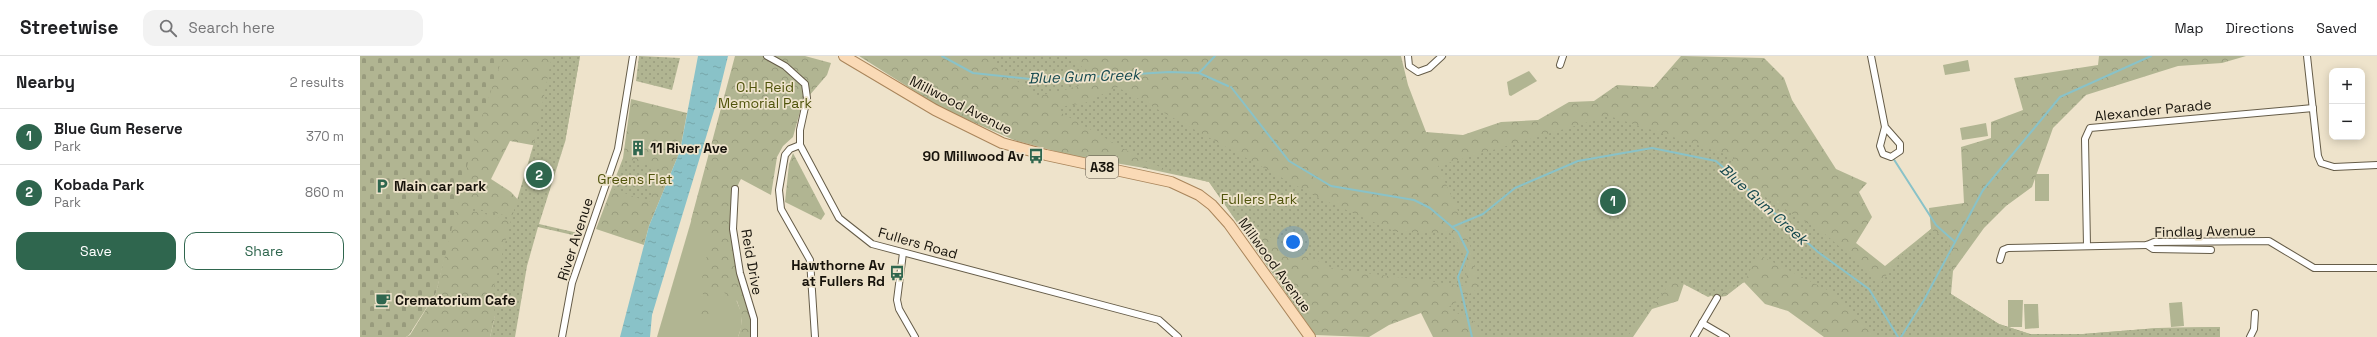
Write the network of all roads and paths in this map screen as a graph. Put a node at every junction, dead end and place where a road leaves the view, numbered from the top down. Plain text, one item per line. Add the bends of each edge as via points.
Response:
1 (633, 56) edge
2 (767, 56) edge
3 (844, 56) edge
4 (1408, 56) edge
5 (1442, 56) edge
6 (1563, 56) edge
7 (1871, 56) edge
8 (2307, 56) edge
9 (1560, 65) dead end
10 (2313, 108) junction
11 (1886, 127) junction
12 (800, 145) junction
13 (2377, 165) edge
14 (736, 189) dead end
15 (2147, 245) junction
16 (2087, 246) junction
17 (2211, 250) dead end
18 (903, 253) junction
19 (2000, 260) dead end
20 (2377, 268) edge
21 (1717, 298) dead end
22 (2255, 313) dead end
23 (1702, 323) junction
24 (1172, 332) junction
25 (562, 337) edge
26 (754, 337) edge
27 (815, 337) edge
28 (915, 337) edge
29 (1167, 337) edge
30 (1178, 337) edge
31 (1310, 337) edge
32 (1694, 337) edge
33 (1726, 337) edge
34 (2250, 337) edge

1 - 25 street, River Avenue via 618,149 572,283
2 - 12 street via 792,71 806,86 807,98 800,130
3 - 31 main road, Millwood Avenue / A38 via 935,110 1002,143 1171,182 1199,195 1229,224
4 - 5 street via 1409,66 1414,70 1423,71
6 - 9 street
7 - 11 street
8 - 10 street
10 - 13 street via 2318,156 2325,166
10 - 16 street, Alexander Parade via 2090,128 2085,139
11 - 11 street via 1900,144 1900,151 1891,157 1883,154 1880,146
12 - 18 street, Fullers Road via 842,221 872,244
12 - 27 street via 784,155 779,190 781,209 810,260
14 - 26 street, Reid Drive via 733,229 740,273 754,319
15 - 16 street, Findlay Avenue
15 - 17 street, Findlay Avenue via 2153,249
15 - 20 street, Findlay Avenue via 2154,242 2269,241 2314,268
16 - 19 street, Findlay Avenue via 2008,248 2003,250
18 - 24 street, Fullers Road via 1158,320
18 - 28 street via 897,300 899,309
21 - 23 street
22 - 34 street via 2254,329
23 - 32 street
23 - 33 street
24 - 29 street
24 - 30 street, Fullers Road

